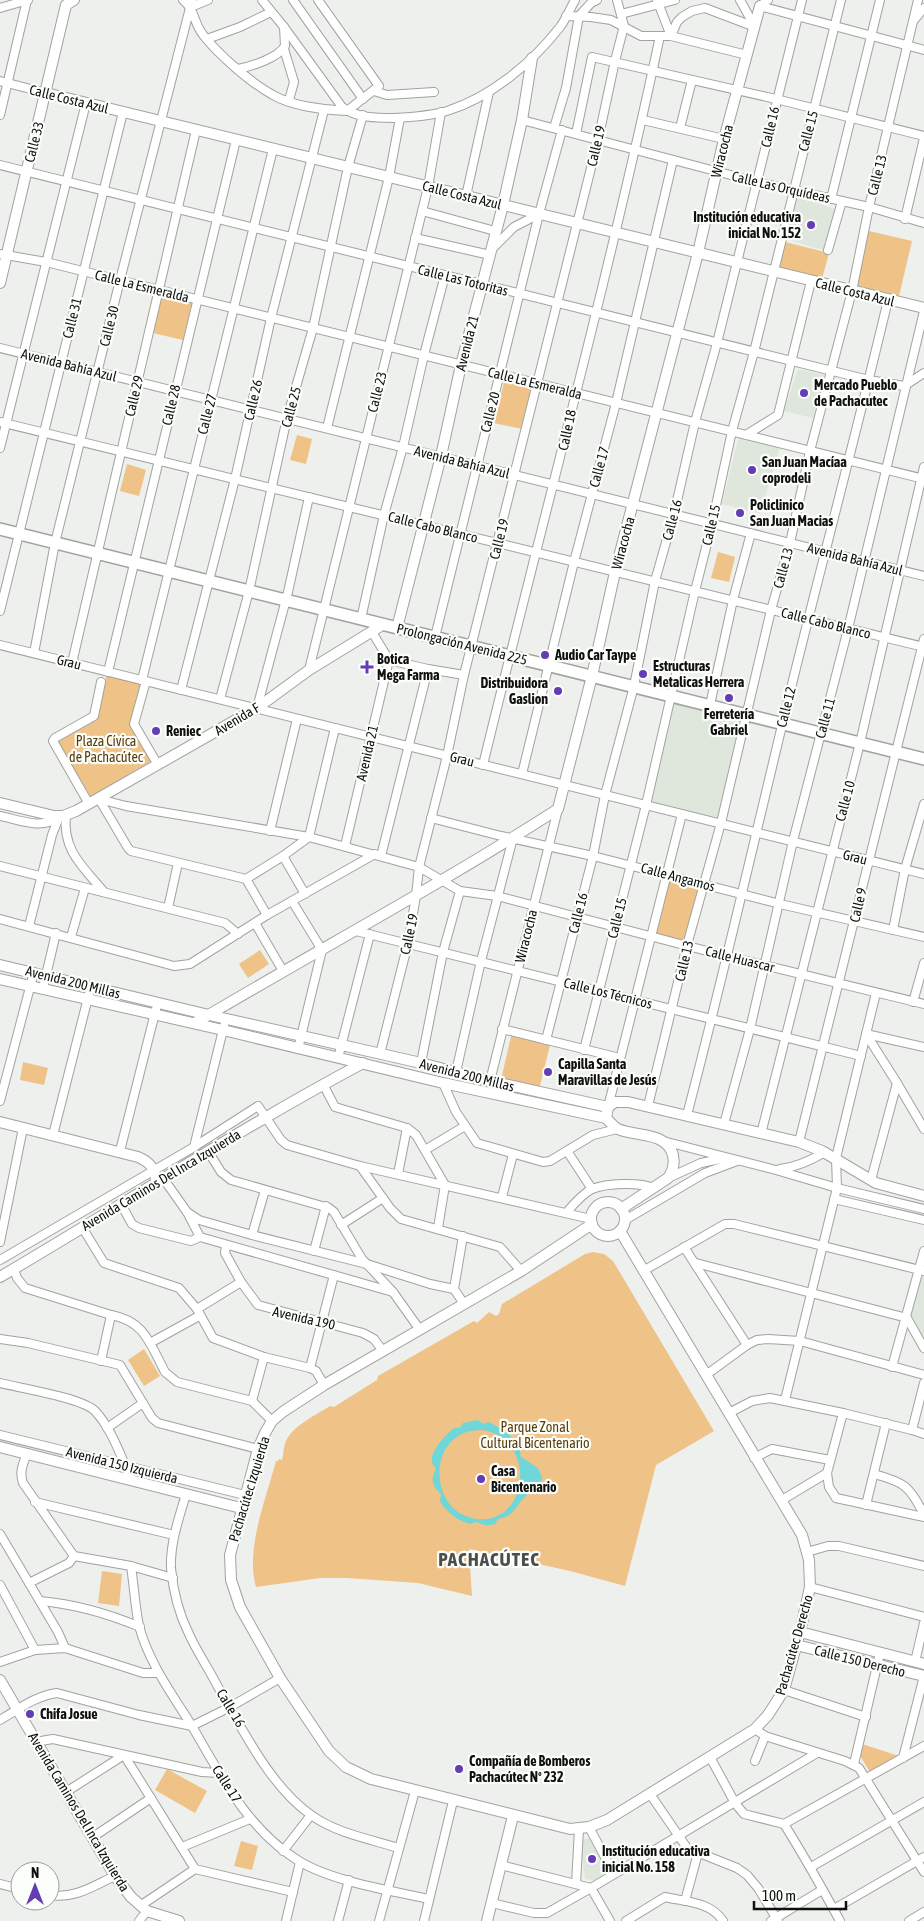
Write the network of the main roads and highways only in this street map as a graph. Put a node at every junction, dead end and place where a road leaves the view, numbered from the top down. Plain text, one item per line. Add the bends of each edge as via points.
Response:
1 (0, 529) edge
2 (924, 759) edge

1 - 2 main road, Prolongación Avenida 225

